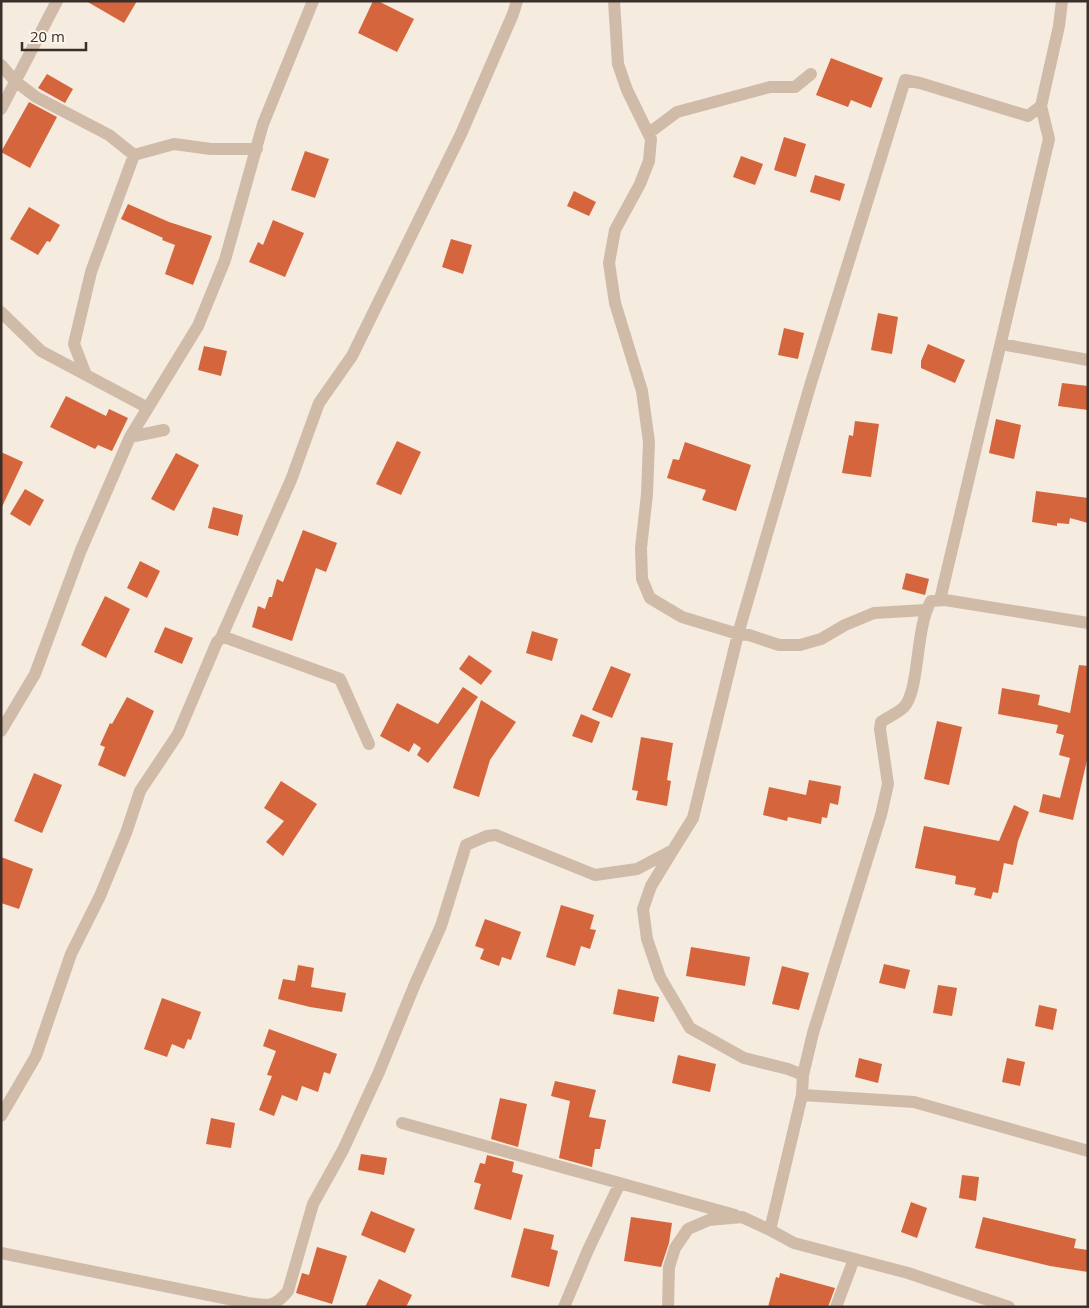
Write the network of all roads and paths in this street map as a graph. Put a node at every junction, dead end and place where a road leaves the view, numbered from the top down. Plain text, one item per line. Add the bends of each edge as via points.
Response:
1 (58, 1) edge
2 (313, 1) edge
3 (517, 1) edge
4 (614, 1) edge
5 (1062, 1) edge
6 (1, 66) edge
7 (811, 74) dead end
8 (15, 81) junction
9 (1041, 106) junction
10 (1, 109) edge
11 (648, 132) junction
12 (257, 149) junction
13 (134, 156) junction
14 (1, 312) edge
15 (1001, 344) junction
16 (1088, 360) edge
17 (86, 375) junction
18 (148, 408) junction
19 (164, 430) dead end
20 (130, 437) junction
21 (940, 600) junction
22 (926, 610) junction
23 (1088, 623) edge
24 (738, 634) junction
25 (221, 638) junction
26 (1, 731) edge
27 (369, 744) dead end
28 (680, 840) junction
29 (803, 1075) junction
30 (802, 1096) junction
31 (1, 1116) edge
32 (402, 1123) dead end
33 (1088, 1151) edge
34 (620, 1183) junction
35 (742, 1217) junction
36 (770, 1230) junction
37 (1, 1252) edge
38 (854, 1259) junction
39 (280, 1304) edge
40 (564, 1307) edge
41 (668, 1307) edge
42 (836, 1307) edge
43 (1009, 1307) edge

1 - 8 street
2 - 12 street via 263,124
3 - 25 street via 461,134 352,356 319,403 291,480
4 - 11 street via 618,64
5 - 9 street
6 - 8 street
7 - 11 street via 795,87 770,87 677,112
8 - 10 street
8 - 13 street via 36,97 109,135
9 - 15 street via 1049,139
9 - 24 street via 1028,116 905,80 810,386
11 - 24 street via 651,139 649,161 615,230 610,263 615,303 642,391 649,442 641,548 642,579 650,598 682,618
12 - 13 street via 174,144
12 - 18 street via 226,260 198,326
13 - 17 street via 91,272 74,344
14 - 17 street via 41,351
15 - 16 street
15 - 21 street
17 - 18 street
18 - 20 street
19 - 20 street
20 - 26 street via 81,550 35,674
21 - 22 street via 931,601
21 - 23 street
22 - 24 street via 874,613 821,639 800,645 778,645
22 - 29 street via 910,698 904,707 881,722 888,784
24 - 28 street via 693,818
25 - 27 street via 340,679
25 - 31 street via 178,734 140,791 100,896 71,954 36,1056
28 - 29 street via 651,886 643,909 647,939 660,977 690,1028 744,1058
28 - 39 street via 672,850 638,869 596,875 496,835 466,845 441,926 414,984 380,1072 344,1150 313,1204 288,1291
29 - 30 street
30 - 33 street via 914,1102
30 - 36 street
32 - 34 street
34 - 35 street
34 - 40 street
35 - 36 street
35 - 41 street via 709,1220 688,1229 675,1248 669,1267
36 - 38 street via 794,1243
37 - 39 street via 248,1303
38 - 42 street
38 - 43 street via 908,1273

